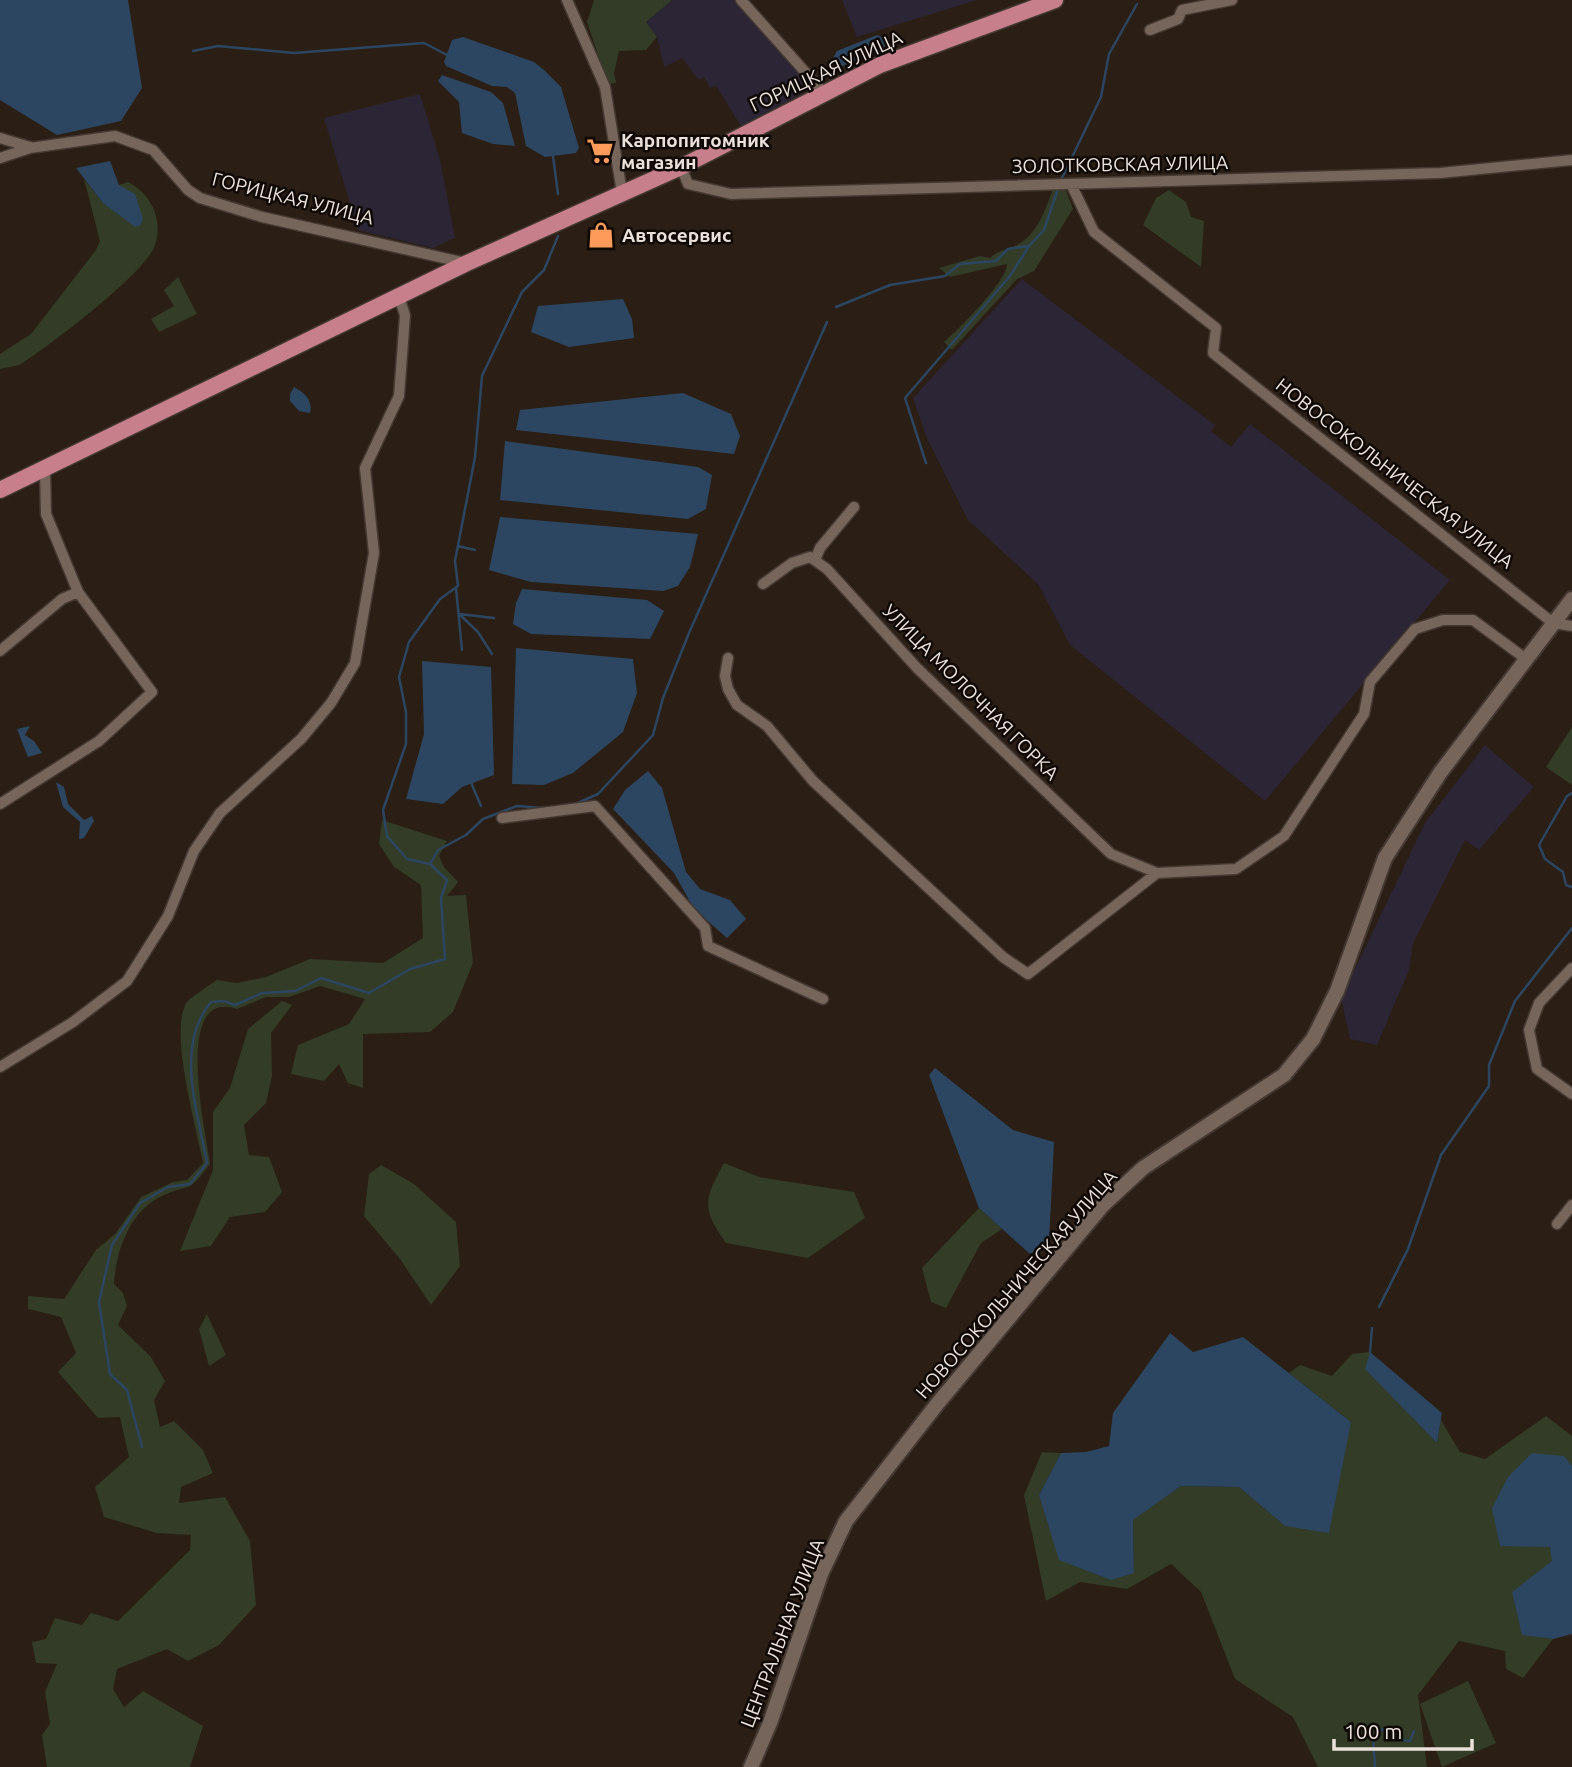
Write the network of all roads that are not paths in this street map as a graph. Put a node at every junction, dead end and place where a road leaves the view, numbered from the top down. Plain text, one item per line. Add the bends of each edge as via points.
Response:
1 (567, 0) edge
2 (741, 0) edge
3 (1055, 0) edge
4 (1232, 0) edge
5 (1150, 30) dead end
6 (823, 92) junction
7 (0, 138) edge
8 (30, 148) junction
9 (3, 156) edge
10 (1572, 160) edge
11 (681, 167) junction
12 (1064, 183) junction
13 (622, 193) junction
14 (467, 263) junction
15 (399, 298) junction
16 (45, 468) junction
17 (0, 490) edge
18 (854, 507) dead end
19 (815, 560) junction
20 (763, 584) dead end
21 (78, 592) junction
22 (1572, 599) edge
23 (1553, 623) junction
24 (1572, 626) edge
25 (0, 651) edge
26 (728, 658) dead end
27 (1526, 659) junction
28 (0, 804) edge
29 (502, 818) dead end
30 (1157, 873) junction
31 (1572, 968) edge
32 (822, 999) dead end
33 (0, 1067) edge
34 (1572, 1094) edge
35 (1572, 1205) edge
36 (1557, 1224) dead end
37 (877, 1482) joint
38 (751, 1767) edge

1 - 13 street via 604,87
2 - 6 street
3 - 6 main road, ГОРИЦКАЯ УЛИЦА via 880,65
4 - 5 street via 1182,10 1178,19
6 - 11 main road, ГОРИЦКАЯ УЛИЦА
7 - 8 street
8 - 9 street, ГОРИЦКАЯ УЛИЦА
8 - 14 street, ГОРИЦКАЯ УЛИЦА via 115,136 153,150 200,198 262,217
10 - 12 street, ЗОЛОТКОВСКАЯ УЛИЦА via 1440,173
11 - 12 street, ЗОЛОТКОВСКАЯ УЛИЦА via 688,184 731,194
11 - 13 main road, ГОРИЦКАЯ УЛИЦА
12 - 23 street, НОВОСОКОЛЬНИЧЕСКАЯ УЛИЦА via 1094,232 1216,328 1213,353
13 - 14 main road, ГОРИЦКАЯ УЛИЦА
14 - 15 main road, ГОРИЦКАЯ УЛИЦА
15 - 16 main road, ГОРИЦКАЯ УЛИЦА
15 - 33 street via 405,316 399,396 365,468 373,546 355,663 331,704 300,739 219,813 194,851 167,916 127,981 73,1022
16 - 17 main road, ГОРИЦКАЯ УЛИЦА
16 - 21 street via 46,514
18 - 19 street
19 - 20 street via 810,557 792,563
19 - 30 street, УЛИЦА МОЛОЧНАЯ ГОРКА via 917,668 1111,854
21 - 25 street via 62,599
21 - 28 street via 152,692 99,741
22 - 23 main road, НОВОСОКОЛЬНИЧЕСКАЯ УЛИЦА
23 - 24 street
23 - 27 main road, НОВОСОКОЛЬНИЧЕСКАЯ УЛИЦА
26 - 30 street via 725,676 737,705 767,726 813,781 1028,974
27 - 30 street via 1473,620 1443,620 1415,629 1370,682 1364,713 1284,836 1236,869
27 - 37 main road, НОВОСОКОЛЬНИЧЕСКАЯ УЛИЦА via 1440,773 1385,858 1337,991 1313,1039 1284,1075 1143,1168 1103,1205
29 - 32 street via 595,806 705,928 708,946
31 - 34 street via 1539,1003 1529,1030 1538,1069
35 - 36 street
37 - 38 main road, ЦЕНТРАЛЬНАЯ УЛИЦА via 846,1521 821,1574

